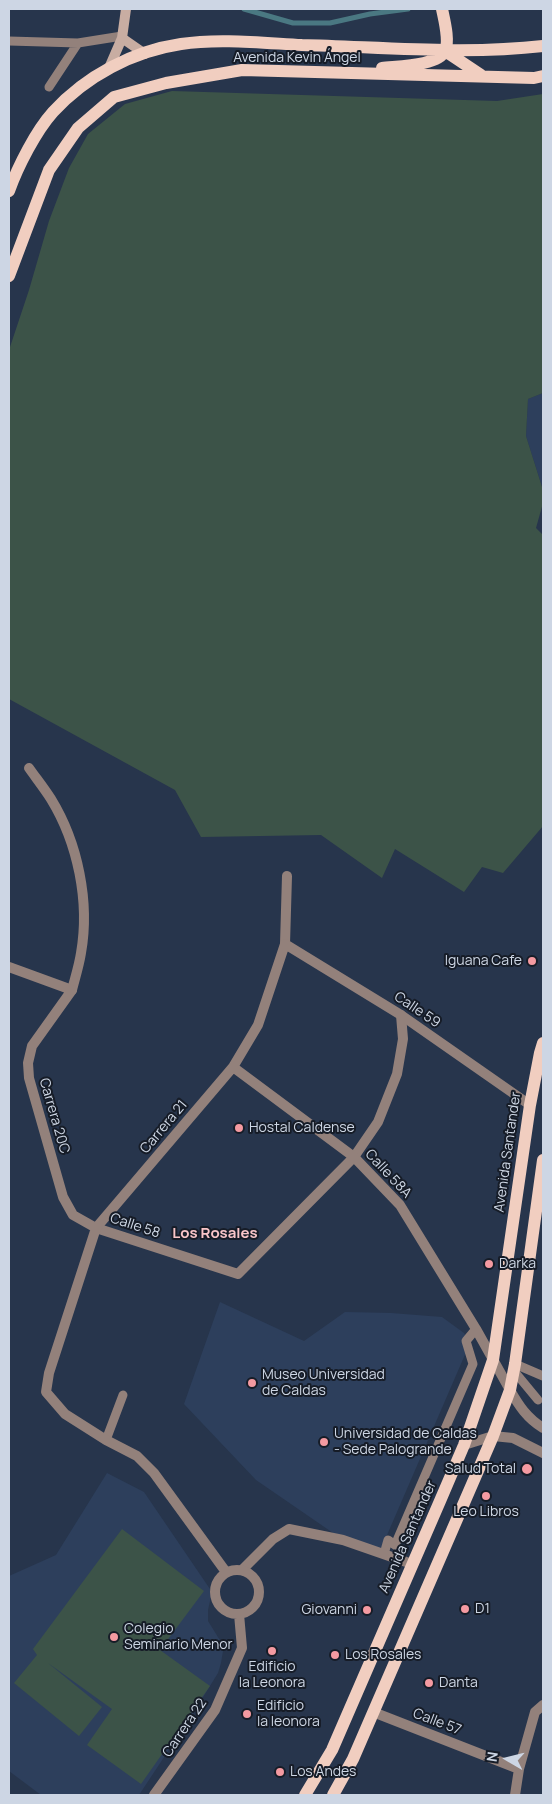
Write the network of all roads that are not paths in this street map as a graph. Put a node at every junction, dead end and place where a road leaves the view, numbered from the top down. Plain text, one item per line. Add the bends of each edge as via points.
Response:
1 (126, 9) edge
2 (442, 9) edge
3 (122, 35) junction
4 (9, 41) edge
5 (78, 43) junction
6 (543, 46) edge
7 (446, 51) junction
8 (149, 52) junction
9 (109, 68) junction
10 (338, 73) junction
11 (483, 76) junction
12 (543, 76) edge
13 (49, 87) dead end
14 (9, 190) edge
15 (9, 276) edge
16 (29, 768) dead end
17 (287, 876) dead end
18 (285, 944) junction
19 (9, 967) edge
20 (72, 990) junction
21 (401, 1015) junction
22 (543, 1043) edge
23 (233, 1067) junction
24 (530, 1105) junction
25 (354, 1157) junction
26 (543, 1160) edge
27 (63, 1198) joint
28 (540, 1207) edge
29 (96, 1228) junction
30 (476, 1329) junction
31 (493, 1360) junction
32 (515, 1367) junction
33 (543, 1376) edge
34 (510, 1390) junction
35 (123, 1395) dead end
36 (538, 1400) dead end
37 (543, 1428) edge
38 (492, 1436) junction
39 (106, 1440) junction
40 (464, 1445) junction
41 (543, 1453) edge
42 (384, 1554) junction
43 (412, 1564) junction
44 (242, 1570) junction
45 (226, 1572) junction
46 (239, 1614) junction
47 (543, 1705) edge
48 (373, 1712) junction
49 (519, 1769) junction
50 (154, 1795) edge
51 (305, 1795) edge
52 (333, 1795) edge
53 (515, 1795) edge

1 - 3 main road
2 - 7 main road
3 - 5 lane
3 - 8 main road
3 - 9 main road
4 - 5 lane
5 - 13 lane
6 - 8 main road, Avenida Kevin Ángel via 466,50 226,42 182,44
7 - 10 main road via 428,63
7 - 11 main road
8 - 9 main road, Avenida Kevin Ángel
9 - 14 main road, Avenida Kevin Ángel via 80,87 52,113 30,146
10 - 11 main road, Avenida Kevin Ángel
10 - 15 main road, Avenida Kevin Ángel via 242,70 166,82 114,97 78,128 50,170
11 - 12 main road, Avenida Kevin Ángel
16 - 20 street, Carrera 20C via 52,800 69,835 80,873 84,913 81,952
17 - 18 street, Carrera 21
18 - 21 street, Calle 59
18 - 23 street, Carrera 21 via 258,1025
19 - 20 street
20 - 27 street, Carrera 20C via 32,1046 28,1063 29,1078
21 - 24 street, Calle 59
21 - 25 street via 404,1039 397,1074 378,1122
22 - 24 main road, Avenida Santander
23 - 25 street, Calle 58A
23 - 29 street, Carrera 21
24 - 31 main road, Avenida Santander
25 - 29 street, Calle 58 via 238,1274
25 - 30 street, Calle 58A via 400,1205
26 - 28 main road
27 - 29 street, Calle 58 via 73,1214
28 - 32 main road
29 - 39 street, Carrera 21 via 49,1373 46,1392 65,1414
30 - 31 street, Calle 58A
30 - 42 lane via 466,1341 472,1364 395,1545 388,1540
31 - 34 street, Calle 58A
31 - 40 main road, Avenida Santander
32 - 33 lane
32 - 34 main road
32 - 36 lane
34 - 37 street via 521,1410
34 - 38 main road
35 - 39 lane
38 - 40 street
38 - 41 street via 513,1438
38 - 48 main road
39 - 45 street via 137,1456 154,1473
40 - 43 main road, Avenida Santander
42 - 43 street
42 - 44 street via 342,1540 289,1529 273,1539
43 - 51 main road, Avenida Santander via 332,1750
44 - 45 street
44 - 46 street via 254,1578 259,1593 253,1607
45 - 46 street via 216,1583 215,1598 224,1611
46 - 50 street, Carrera 22 via 242,1648 215,1710
47 - 49 street via 535,1712
48 - 49 street, Calle 57
48 - 52 main road
49 - 53 street

